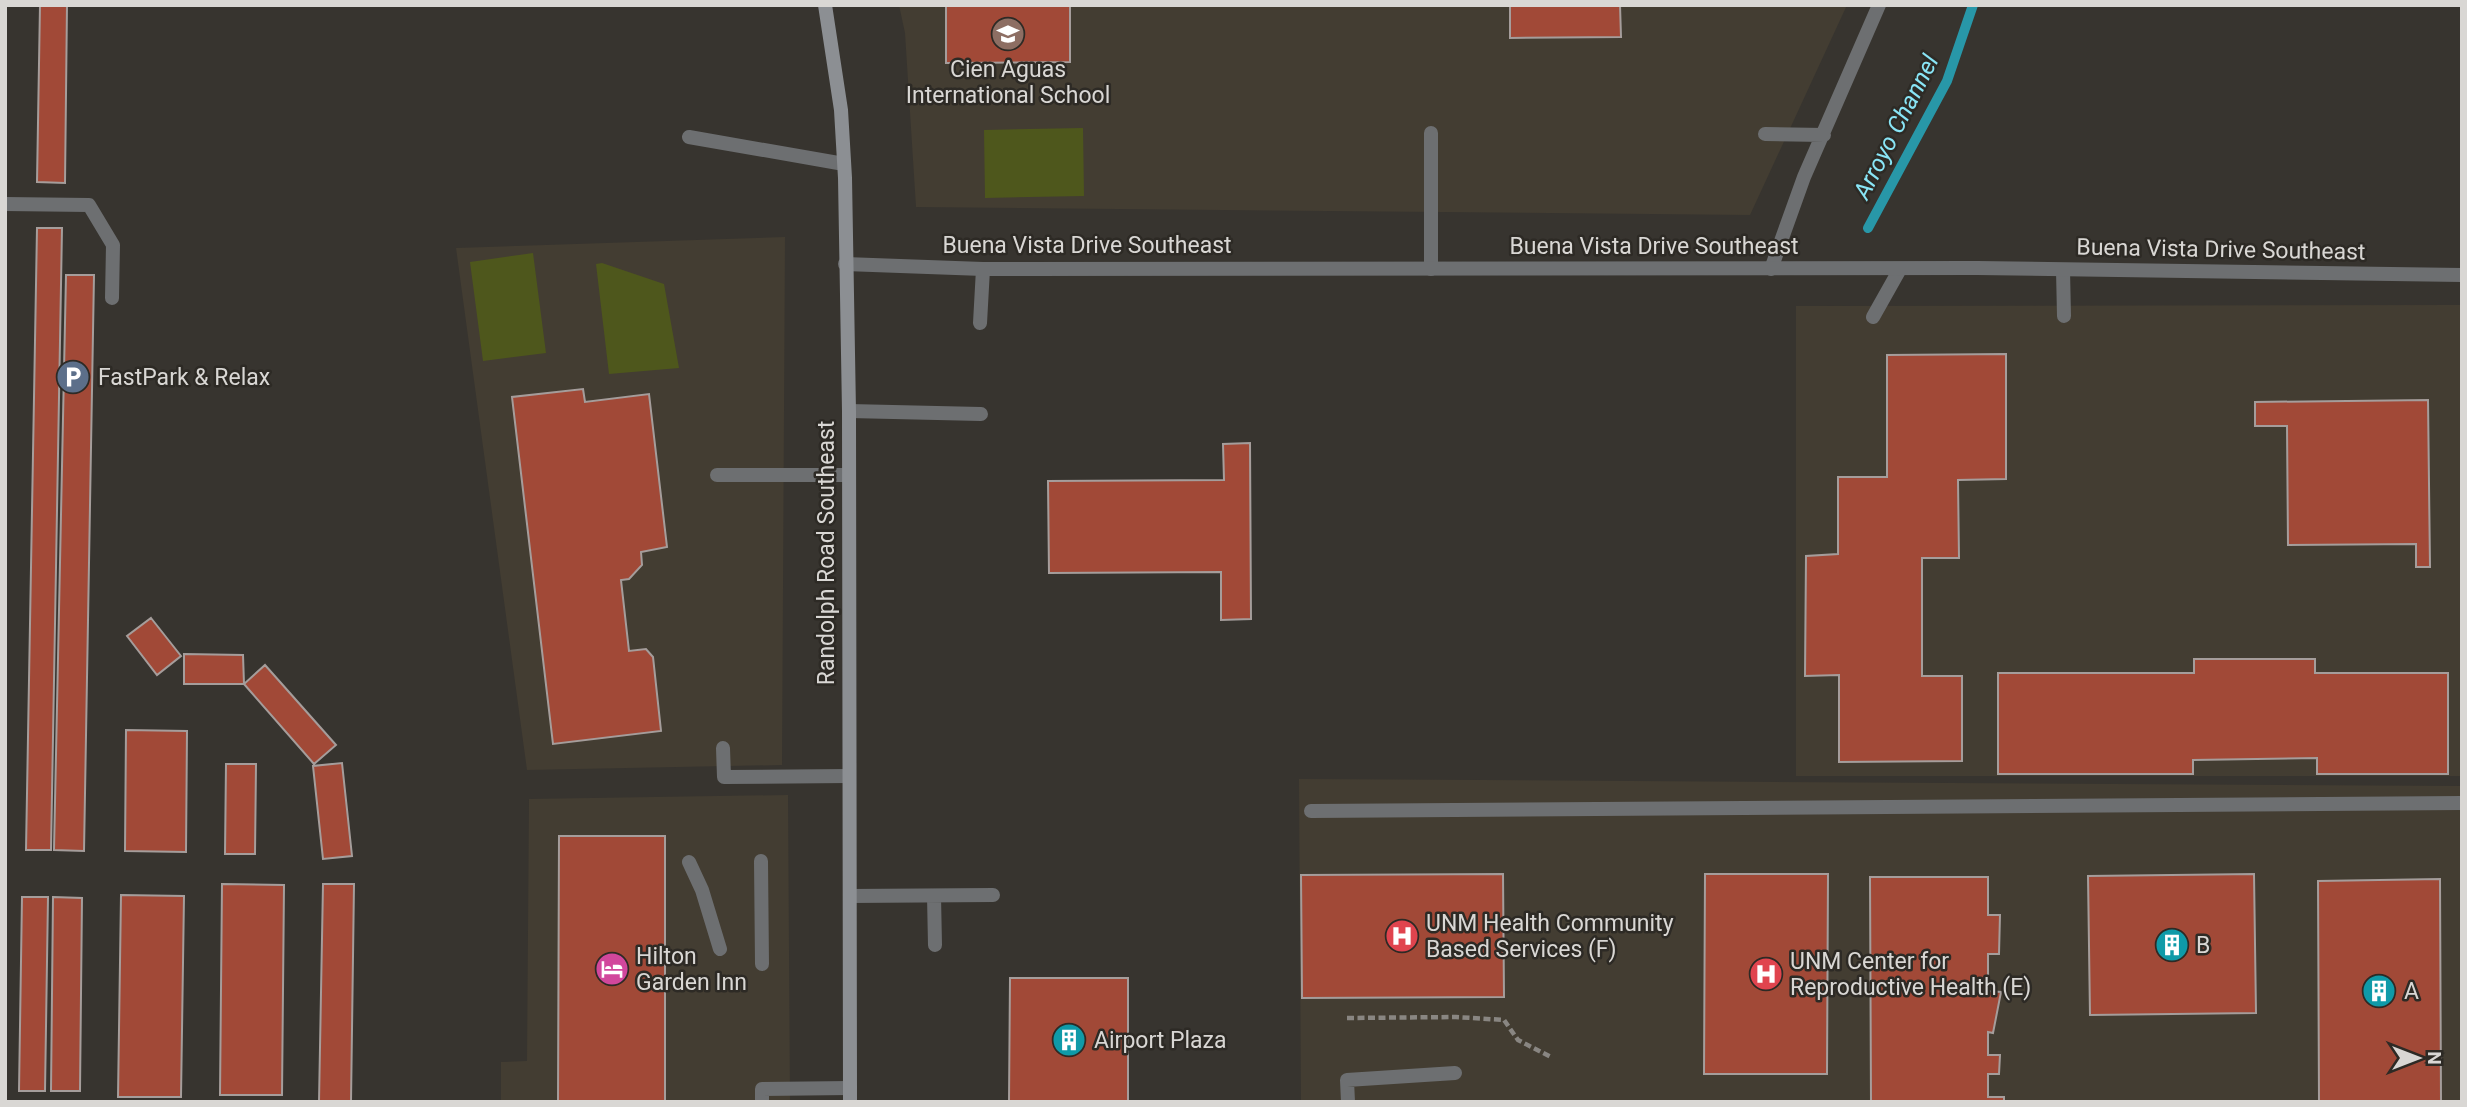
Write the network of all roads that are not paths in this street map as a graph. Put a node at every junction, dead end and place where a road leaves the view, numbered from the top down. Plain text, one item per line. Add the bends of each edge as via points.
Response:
1 (825, 5) edge
2 (1879, 5) edge
3 (1431, 134) dead end
4 (1765, 134) dead end
5 (1824, 135) junction
6 (689, 138) dead end
7 (844, 164) junction
8 (5, 204) edge
9 (845, 264) junction
10 (983, 269) junction
11 (1431, 269) junction
12 (1771, 269) junction
13 (1900, 269) junction
14 (2063, 270) junction
15 (2462, 275) edge
16 (112, 298) dead end
17 (2064, 316) dead end
18 (1873, 317) dead end
19 (980, 323) dead end
20 (849, 411) junction
21 (981, 414) dead end
22 (717, 475) dead end
23 (848, 475) junction
24 (723, 748) dead end
25 (849, 776) junction
26 (2462, 803) edge
27 (1311, 811) dead end
28 (761, 861) dead end
29 (689, 862) dead end
30 (993, 895) dead end
31 (850, 896) junction
32 (934, 896) junction
33 (935, 946) dead end
34 (720, 950) dead end
35 (762, 964) dead end
36 (1455, 1073) dead end
37 (850, 1095) edge
38 (762, 1102) edge
39 (1348, 1102) edge

1 - 7 main road, Randolph Road Southeast
2 - 5 street
3 - 11 street
4 - 5 street
5 - 12 street
6 - 7 street
7 - 9 main road, Randolph Road Southeast
8 - 16 street via 89,205 113,245
9 - 10 street, Buena Vista Drive Southeast
9 - 20 main road, Randolph Road Southeast
10 - 11 street, Buena Vista Drive Southeast
10 - 19 street
11 - 12 street, Buena Vista Drive Southeast
12 - 13 street, Buena Vista Drive Southeast
13 - 14 street, Buena Vista Drive Southeast
13 - 18 street
14 - 15 street, Buena Vista Drive Southeast
14 - 17 street
20 - 21 street
20 - 23 main road, Randolph Road Southeast
22 - 23 street
23 - 25 main road, Randolph Road Southeast
24 - 25 street via 724,777
25 - 31 main road, Randolph Road Southeast
26 - 27 street
28 - 35 street
29 - 34 street
30 - 32 street
31 - 32 street
31 - 37 main road, Randolph Road Southeast
32 - 33 street
36 - 39 street via 1348,1080
37 - 38 street via 762,1089

